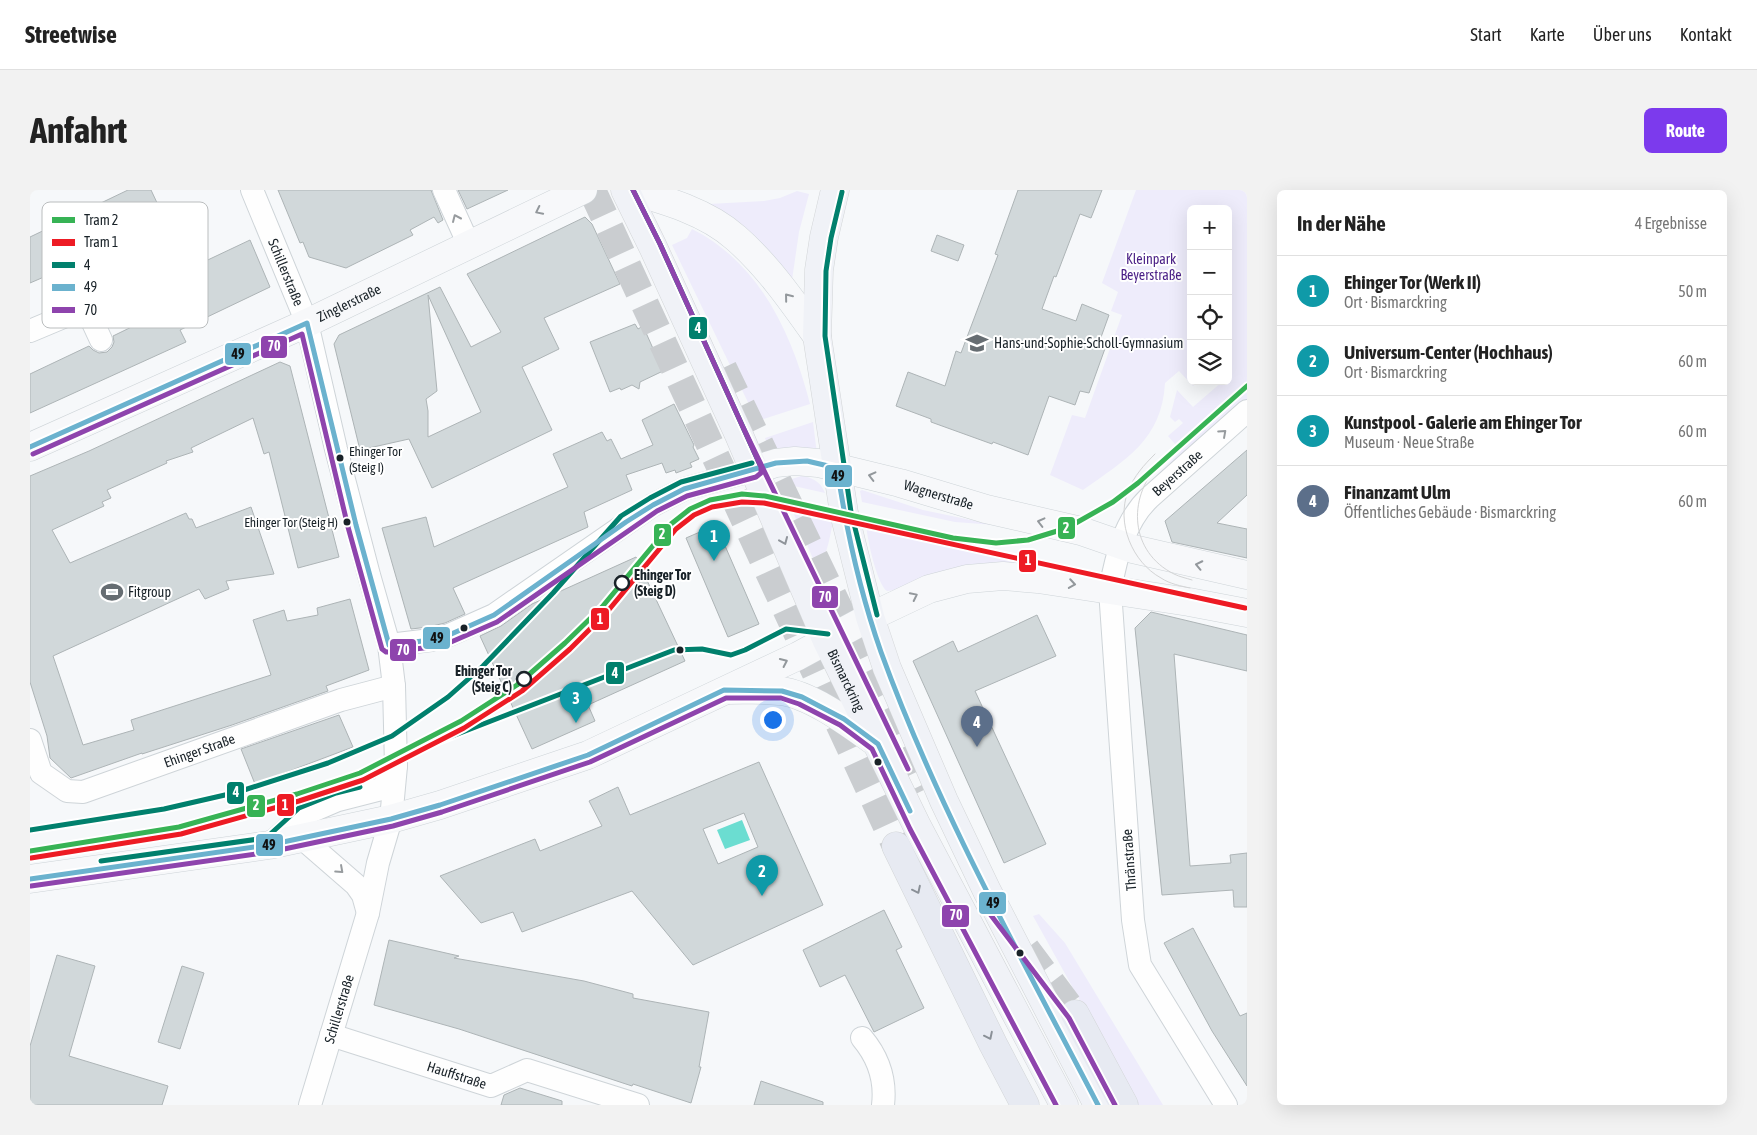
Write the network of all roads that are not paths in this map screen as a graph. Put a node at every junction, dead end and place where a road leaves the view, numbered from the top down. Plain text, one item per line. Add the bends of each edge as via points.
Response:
1 (252, 190) edge
2 (444, 190) edge
3 (583, 190) edge
4 (627, 190) edge
5 (835, 190) edge
6 (469, 245) junction
7 (307, 323) junction
8 (42, 326) edge
9 (95, 328) edge
10 (30, 331) edge
11 (818, 336) junction
12 (101, 340) dead end
13 (1247, 411) edge
14 (30, 447) edge
15 (837, 468) junction
16 (754, 470) junction
17 (1121, 545) junction
18 (1247, 575) edge
19 (1110, 590) junction
20 (1247, 613) edge
21 (870, 617) junction
22 (827, 641) junction
23 (390, 645) junction
24 (394, 686) junction
25 (724, 690) junction
26 (30, 740) edge
27 (878, 744) junction
28 (396, 766) junction
29 (392, 819) junction
30 (303, 839) junction
31 (269, 845) junction
32 (896, 846) tunnel mouth
33 (38, 877) edge
34 (368, 913) junction
35 (1075, 1014) tunnel mouth
36 (331, 1035) junction
37 (862, 1038) dead end
38 (310, 1105) edge
39 (638, 1105) edge
40 (883, 1105) edge
41 (1025, 1105) edge
42 (1064, 1105) edge
43 (1098, 1105) edge
44 (1124, 1105) edge
45 (1226, 1105) edge

1 - 7 street, Schillerstraße
6 -> 2 street
3 -> 6 main road, Zinglerstraße
11 -> 4 main road via 768,272 736,238 694,212
4 - 16 main road, Bismarckring
5 - 11 main road via 819,270
6 - 7 main road, Zinglerstraße
7 - 14 main road, Zinglerstraße
7 - 23 street, Schillerstraße via 336,449
8 - 10 street
9 - 12 street
11 - 15 main road
17 -> 13 street, Beyerstraße via 1143,504
15 - 16 main road, Wagnerstraße via 795,461
17 -> 15 main road, Wagnerstraße via 1081,531
15 - 21 main road via 844,513
16 -> 22 main road, Bismarckring
16 - 23 street via 684,489 652,505 494,615 449,636
18 -> 17 main road, Wagnerstraße
17 - 19 street
19 - 20 main road
21 -> 19 main road via 929,589 990,576 1024,577
19 - 45 street, Thränstraße via 1133,920 1140,965
21 - 22 main road
21 - 43 main road via 887,668 944,801
25 -> 22 main road
22 - 27 main road, Bismarckring
23 - 24 street, Schillerstraße
24 - 26 street, Ehinger Straße via 341,700 83,792 66,791 41,773
24 - 28 street, Schillerstraße
25 - 27 main road via 782,691 802,697 844,719
25 - 29 main road via 588,755
27 - 42 main road, Bismarckring via 917,826
28 - 29 street, Schillerstraße
28 - 31 street via 391,778 380,789 338,800 303,815
29 - 30 main road
29 - 34 street, Schillerstraße
30 - 31 main road
30 -> 34 street via 356,885
31 - 33 main road
32 -> 41 highway
34 - 36 street, Schillerstraße
35 - 44 highway
36 - 38 street, Schillerstraße
36 - 39 street, Hauffstraße via 491,1086 527,1070
37 - 40 street via 879,1065

